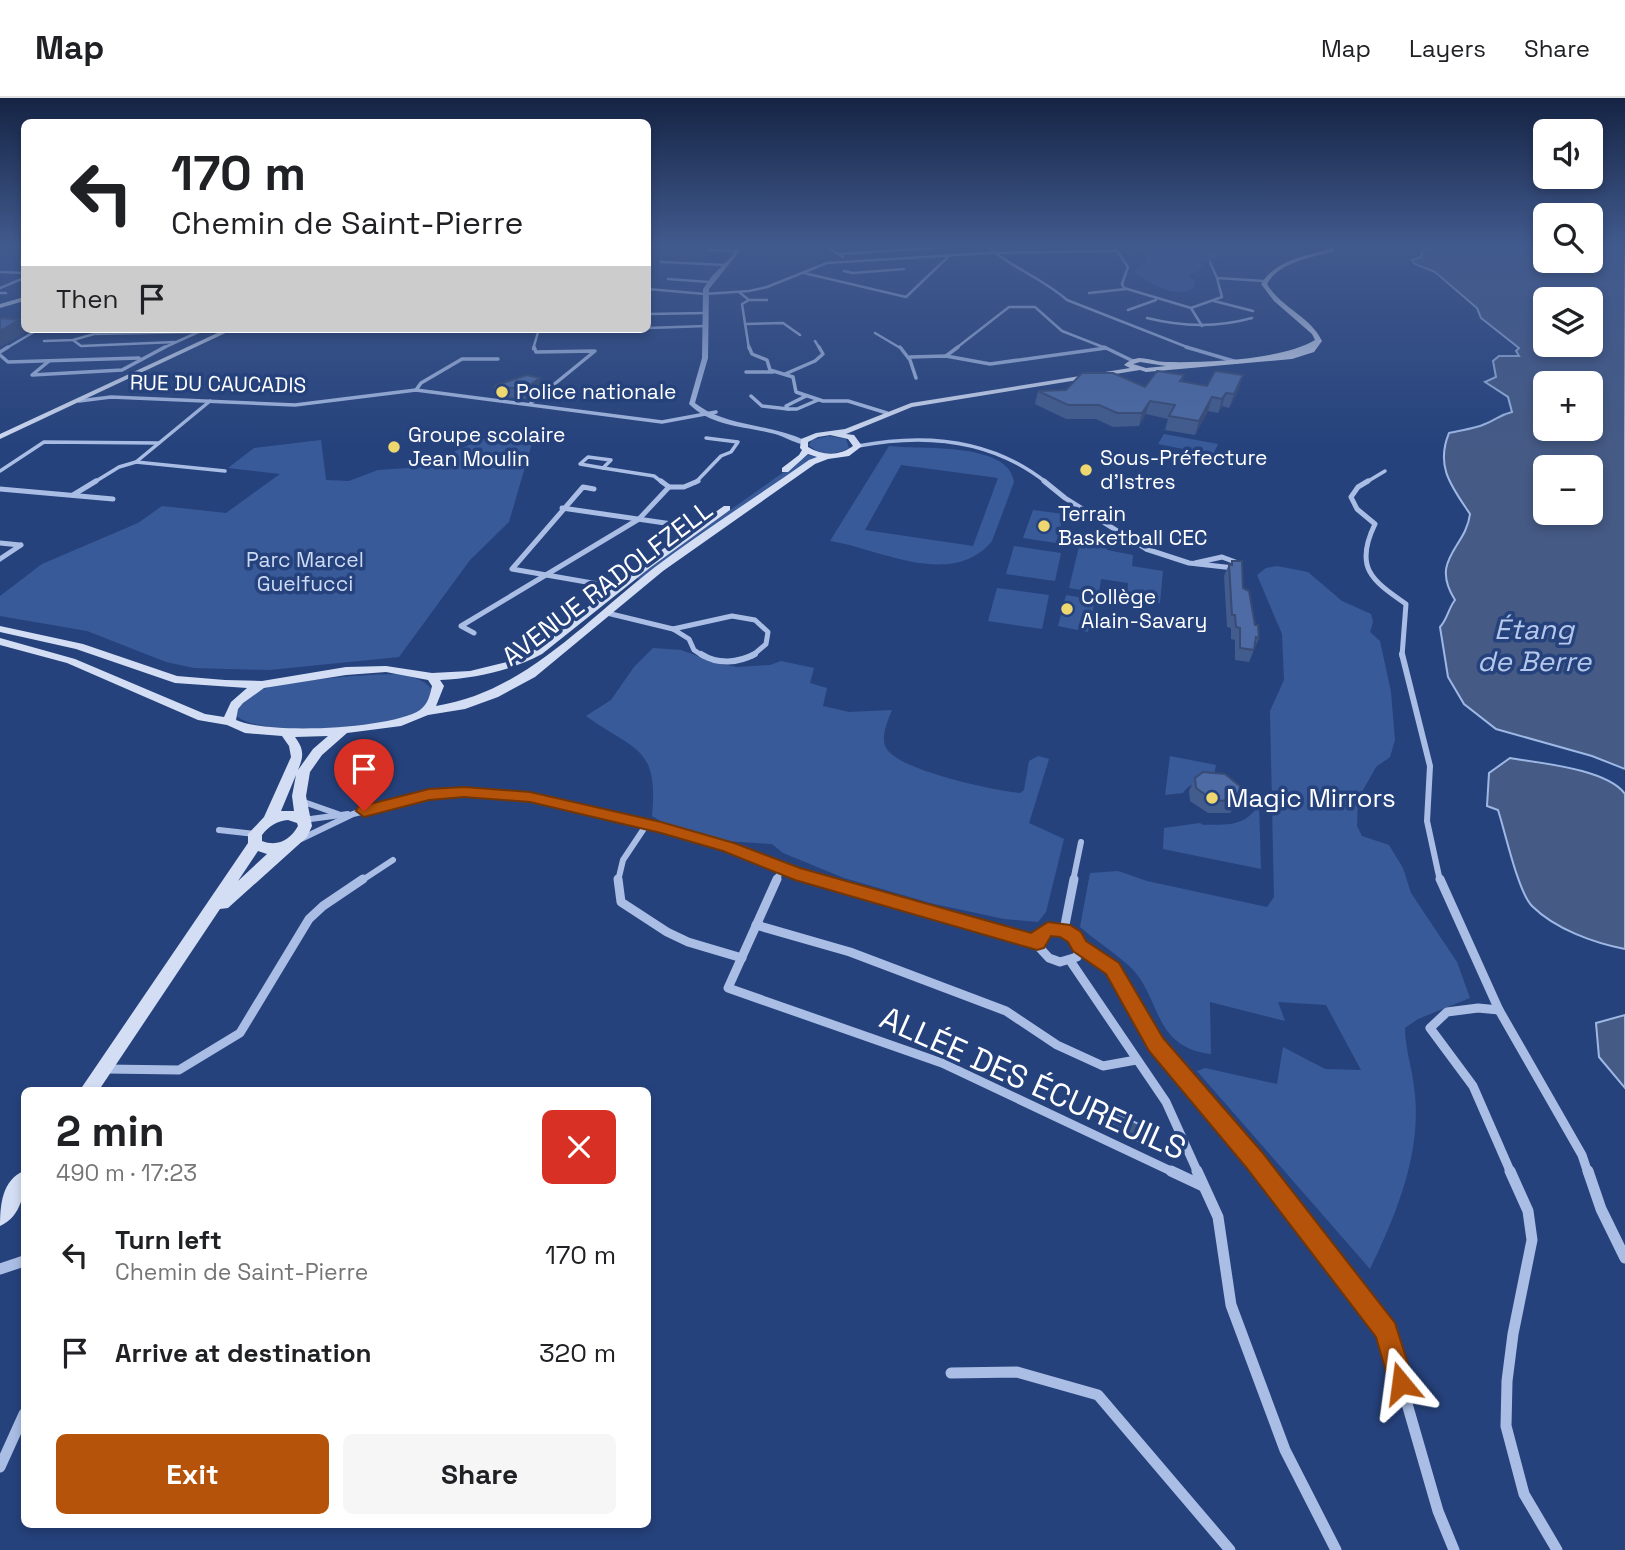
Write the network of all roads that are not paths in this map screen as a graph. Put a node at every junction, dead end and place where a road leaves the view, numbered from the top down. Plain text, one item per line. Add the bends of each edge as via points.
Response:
1 (706, 313) joint
2 (743, 313) edge
3 (1002, 313) edge
4 (1041, 313) edge
5 (1098, 313) edge
6 (1194, 313) edge
7 (1292, 313) edge
8 (651, 314) edge
9 (1147, 318) dead end
10 (1252, 318) dead end
11 (745, 324) junction
12 (0, 326) edge
13 (21, 326) edge
14 (706, 326) junction
15 (1202, 326) junction
16 (651, 328) edge
17 (875, 332) dead end
18 (33, 333) edge
19 (152, 333) edge
20 (197, 333) edge
21 (213, 333) edge
22 (223, 333) edge
23 (538, 333) edge
24 (105, 334) joint
25 (800, 334) dead end
26 (73, 340) junction
27 (44, 341) dead end
28 (815, 341) dead end
29 (175, 342) junction
30 (1108, 348) junction
31 (0, 354) edge
32 (946, 356) junction
33 (910, 357) junction
34 (140, 358) junction
35 (498, 359) dead end
36 (1234, 360) junction
37 (49, 361) junction
38 (8, 362) junction
39 (1133, 365) junction
40 (0, 367) edge
41 (774, 371) junction
42 (125, 372) junction
43 (746, 372) dead end
44 (785, 374) junction
45 (916, 378) dead end
46 (110, 387) junction
47 (416, 390) junction
48 (696, 391) joint
49 (751, 396) dead end
50 (806, 396) junction
51 (111, 397) junction
52 (818, 400) junction
53 (79, 401) junction
54 (211, 401) junction
55 (530, 404) junction
56 (788, 409) junction
57 (887, 413) junction
58 (712, 414) junction
59 (868, 424) junction
60 (0, 431) edge
61 (838, 433) junction
62 (816, 435) junction
63 (0, 438) edge
64 (706, 438) dead end
65 (856, 441) junction
66 (160, 443) junction
67 (805, 447) junction
68 (827, 456) junction
69 (136, 462) junction
70 (603, 468) junction
71 (0, 471) edge
72 (225, 471) dead end
73 (1385, 471) dead end
74 (669, 487) junction
75 (0, 489) edge
76 (594, 489) dead end
77 (73, 495) junction
78 (113, 499) dead end
79 (562, 508) junction
80 (639, 519) junction
81 (693, 531) junction
82 (0, 544) edge
83 (0, 559) edge
84 (1195, 563) junction
85 (548, 575) junction
86 (615, 590) junction
87 (607, 613) junction
88 (0, 629) edge
89 (673, 629) junction
90 (474, 633) dead end
91 (0, 641) edge
92 (432, 677) junction
93 (262, 685) junction
94 (425, 712) junction
95 (230, 722) junction
96 (342, 732) junction
97 (286, 733) junction
98 (301, 802) junction
99 (339, 814) junction
100 (353, 814) junction
101 (302, 819) junction
102 (270, 820) junction
103 (647, 824) junction
104 (219, 830) dead end
105 (255, 839) junction
106 (1081, 842) dead end
107 (286, 847) junction
108 (393, 860) dead end
109 (782, 868) junction
110 (205, 922) junction
111 (756, 925) junction
112 (1064, 930) junction
113 (1037, 942) junction
114 (1080, 946) junction
115 (742, 958) junction
116 (1071, 962) junction
117 (1499, 1010) junction
118 (1136, 1060) junction
119 (104, 1069) junction
120 (91, 1087) edge
121 (21, 1185) edge
122 (1204, 1186) junction
123 (0, 1216) edge
124 (1625, 1258) edge
125 (21, 1262) edge
126 (0, 1269) edge
127 (951, 1373) dead end
128 (21, 1421) edge
129 (0, 1467) edge
130 (1230, 1550) edge
131 (1336, 1550) edge
132 (1454, 1550) edge
133 (1557, 1550) edge

1 - 8 street
1 - 14 street
2 - 11 street
3 - 32 street
4 - 30 street via 1062,331
5 - 36 street via 1165,340
6 - 15 street
7 - 36 main road via 1313,330 1319,341 1316,348 1305,354
9 - 15 street
10 - 15 street
11 - 25 street via 783,323
11 - 41 street via 748,349 767,360
12 - 13 street
14 - 16 street
14 - 48 street via 705,358
17 - 33 street via 901,346
18 - 31 street
19 - 24 street
20 - 29 street
21 - 42 main road
22 - 46 main road
23 - 55 street via 536,352 595,351
24 - 26 street
26 - 27 street
26 - 29 street via 81,345
28 - 44 street via 823,354
29 - 34 street
30 - 32 street via 998,364
30 - 39 street
31 - 38 street
32 - 33 street
33 - 45 street
34 - 37 street
34 - 42 street
35 - 47 street via 462,359
36 - 39 main road
37 - 38 street
37 - 42 street via 32,374
38 - 40 street
39 - 57 main road via 1115,373 926,402
41 - 43 street
41 - 44 street
42 - 60 main road
44 - 50 street via 793,377 796,392
46 - 51 street, RUE DU CAUCADIS
46 - 53 main road
47 - 54 street, RUE DU CAUCADIS via 295,405
47 - 55 street, RUE DU CAUCADIS
48 - 58 street via 692,404
49 - 56 street via 756,404
50 - 52 street
50 - 56 street via 786,406
51 - 53 street, RUE DU CAUCADIS
51 - 54 street, RUE DU CAUCADIS
52 - 56 street
52 - 57 street via 848,401
53 - 63 main road
54 - 66 street
55 - 58 street, RUE DU CAUCADIS via 662,422
57 - 59 main road
58 - 62 street
58 - 67 street via 787,435
59 - 61 main road
59 - 65 main road
61 - 62 main road
61 - 65 main road
62 - 67 main road, AVENUE RADOLFZELL
64 - 74 street via 738,442 697,482
65 - 68 main road, AVENUE RADOLFZELL via 846,454
65 - 84 street via 930,438 974,444 1016,461 1085,512 1145,548
66 - 69 street
66 - 71 street via 44,442
67 - 68 main road
67 - 81 main road, AVENUE RADOLFZELL via 797,461
68 - 87 main road, AVENUE RADOLFZELL via 689,547
69 - 72 street
69 - 77 street
70 - 70 street via 611,460 588,457 580,464
70 - 74 street via 654,476
73 - 117 street via 1351,497 1375,524 1366,541 1365,567 1373,580 1406,604 1402,655 1430,766 1427,821 1432,848 1447,898
74 - 80 street
75 - 77 street
76 - 79 street via 583,487
77 - 78 street
79 - 80 street
79 - 85 street via 513,569
80 - 81 street
80 - 85 street
81 - 86 main road, AVENUE RADOLFZELL
82 - 83 street via 21,545
84 - 84 street via 1226,568 1238,563 1222,557
85 - 86 street
85 - 90 street via 461,626
86 - 92 main road, AVENUE RADOLFZELL via 554,641 519,663 470,675
87 - 89 street
87 - 94 main road, AVENUE RADOLFZELL via 531,674 461,706
88 - 93 main road, AVENUE RADOLFZELL via 79,646 175,680
89 - 89 street via 689,639 696,653 719,662 747,659 766,647 769,639 763,626 744,617 720,617
91 - 95 main road, AVENUE RADOLFZELL via 71,661 202,717
92 - 93 main road, AVENUE RADOLFZELL via 408,671 359,671
92 - 94 main road via 438,686
93 - 95 main road via 237,700 229,712
94 - 96 main road, AVENUE RADOLFZELL via 401,722
95 - 97 main road, AVENUE RADOLFZELL via 246,729
96 - 97 main road, AVENUE RADOLFZELL
96 - 98 main road via 319,748 304,770
97 - 102 main road via 297,757
98 - 99 street
98 - 101 main road
99 - 100 street
99 - 101 street
100 - 103 street via 429,795 464,792 530,797
100 - 107 street
101 - 102 main road via 286,815
101 - 107 main road via 302,834
102 - 105 main road
103 - 109 street
103 - 115 street via 618,870 621,902 688,942
104 - 105 street
105 - 107 main road via 269,849
105 - 110 main road
106 - 112 street
107 - 110 main road
108 - 119 street via 309,919 240,1033 179,1070
109 - 111 street, ALLÉE DES ÉCUREUILS
109 - 113 street
110 - 119 main road
111 - 115 street, ALLÉE DES ÉCUREUILS
111 - 118 street via 850,952 1006,1011 1095,1064
112 - 113 street via 1048,929
112 - 114 street
113 - 116 street via 1042,955 1057,963
114 - 116 street
114 - 132 street via 1112,969 1156,1045 1254,1159 1386,1331 1438,1511
115 - 122 street, ALLÉE DES ÉCUREUILS via 728,988 942,1063
116 - 118 street
117 - 124 street via 1582,1155
117 - 133 street via 1447,1012 1430,1028 1473,1086 1528,1211 1532,1240 1513,1334 1506,1426 1524,1494
118 - 122 street via 1166,1102
119 - 120 main road
121 - 123 main road
122 - 131 street via 1218,1217 1231,1305 1285,1450
125 - 126 street
127 - 130 street via 1017,1372 1098,1395
128 - 129 street

